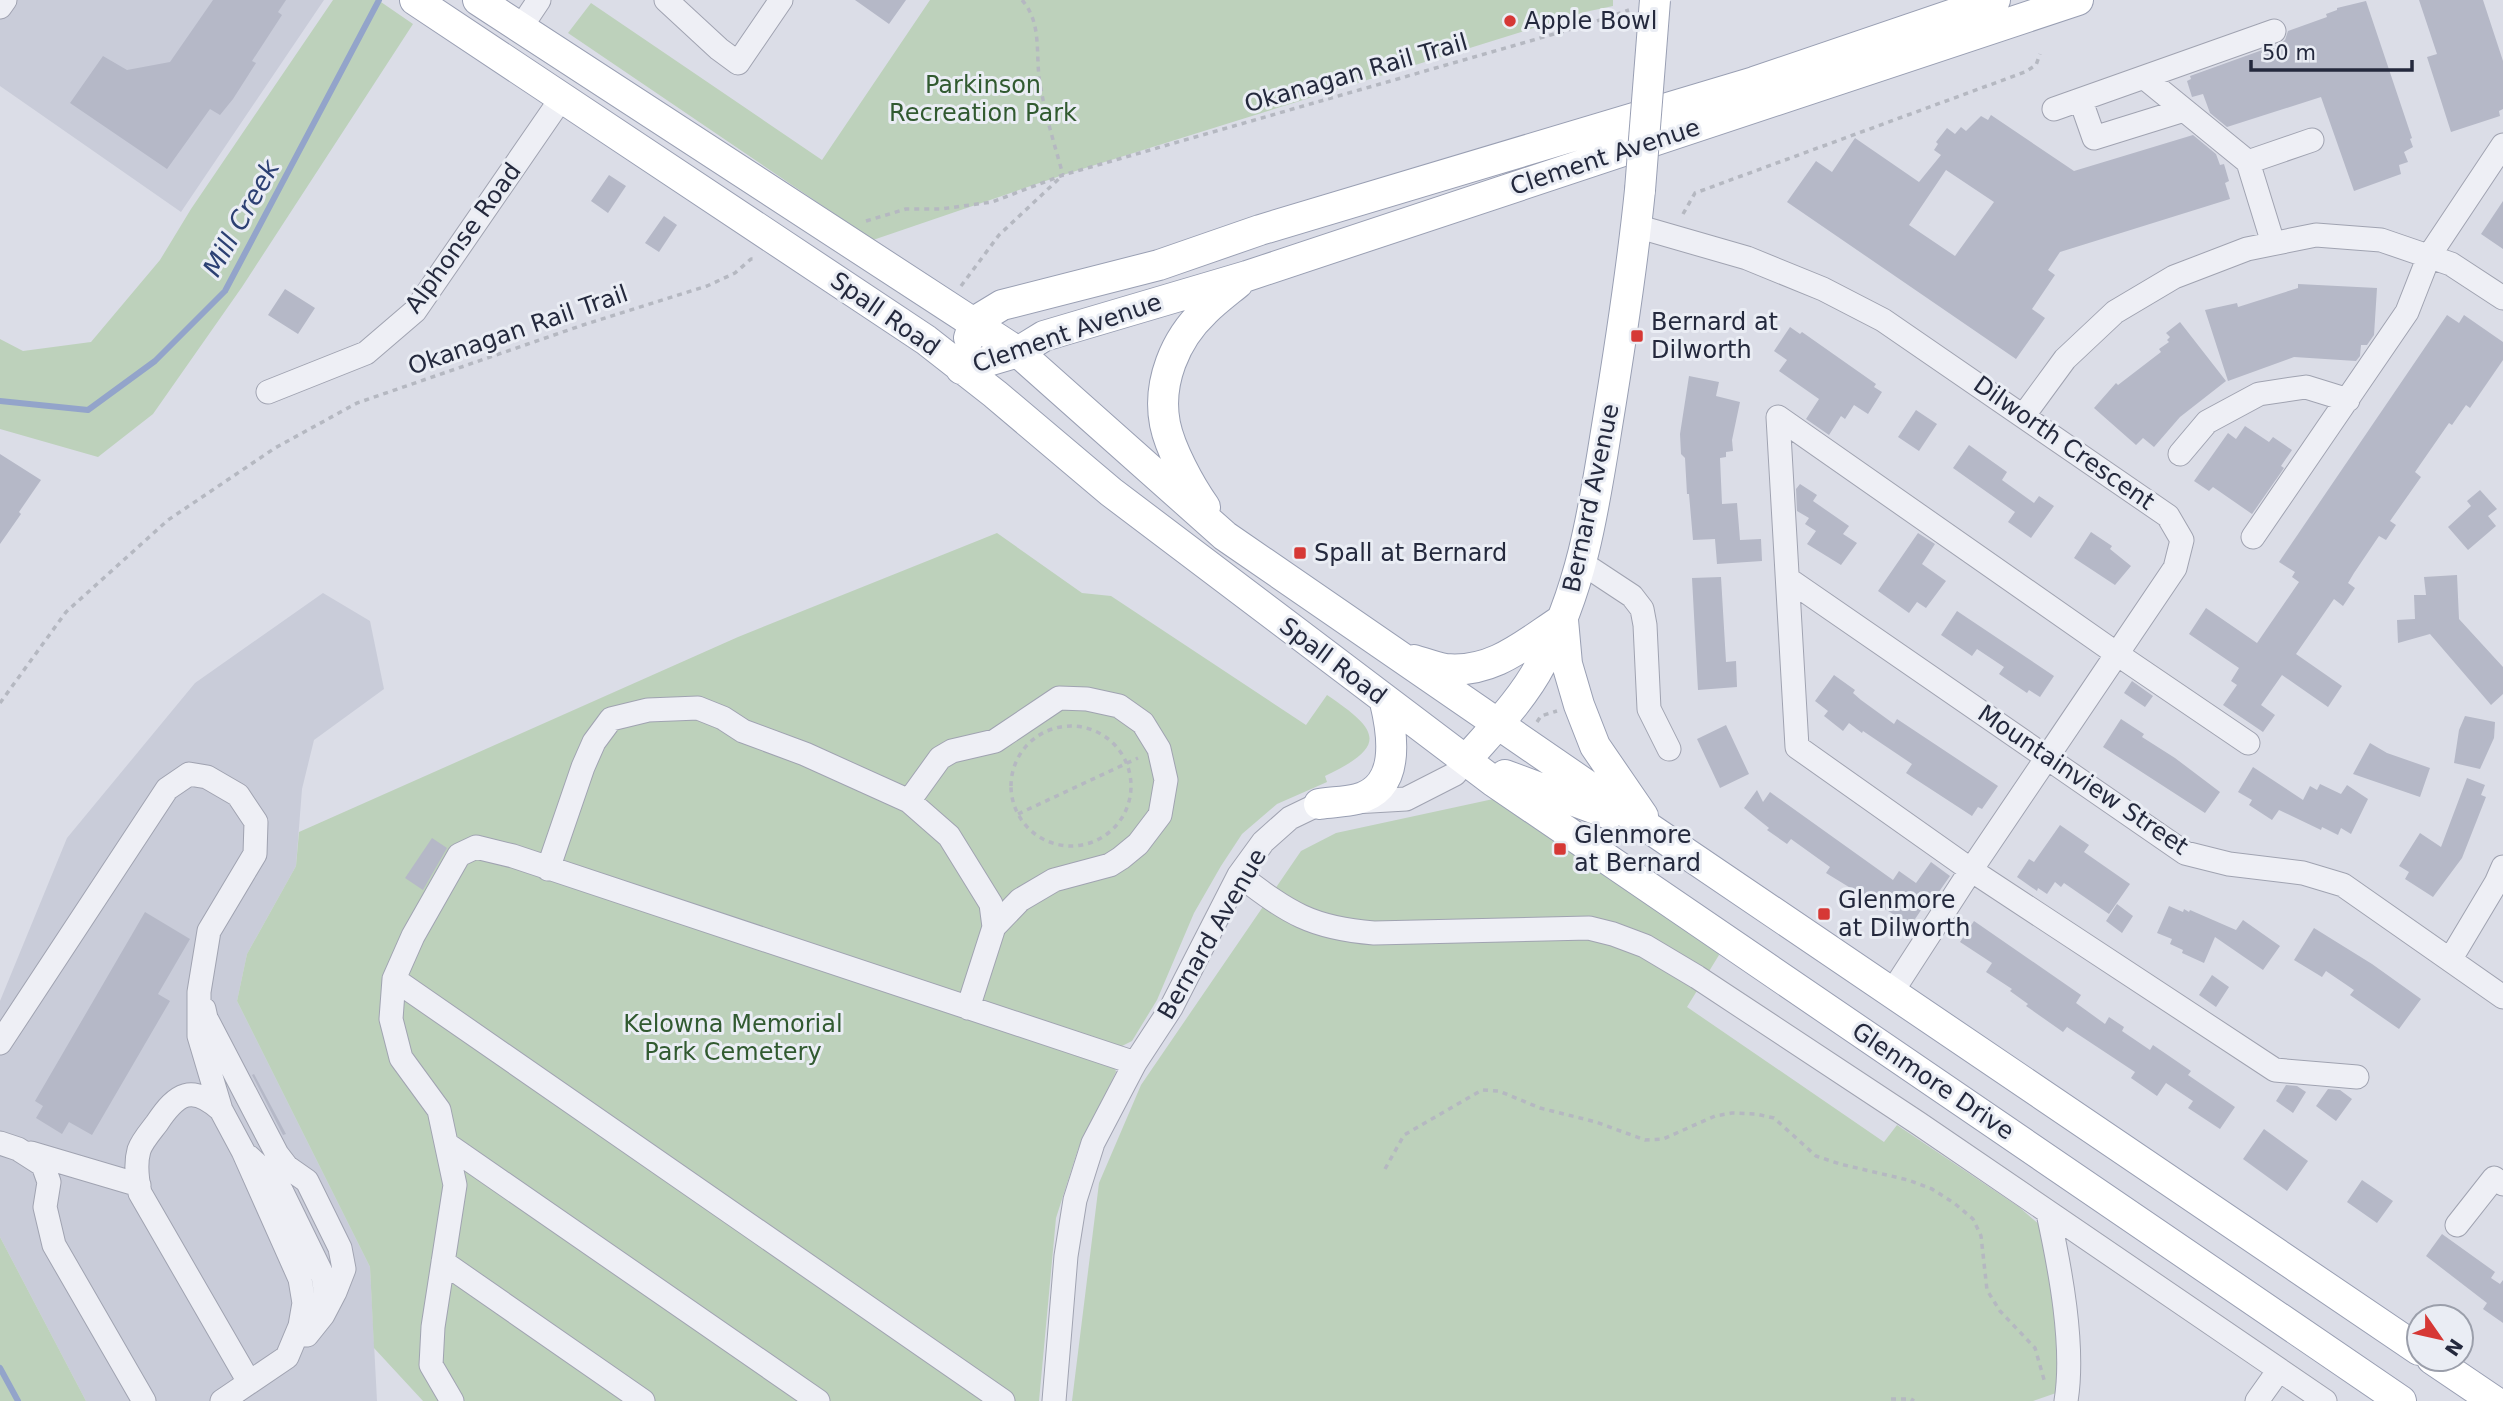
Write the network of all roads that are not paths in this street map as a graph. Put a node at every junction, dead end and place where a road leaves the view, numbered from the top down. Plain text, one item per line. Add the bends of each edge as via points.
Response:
1 (5, 0) edge
2 (415, 0) edge
3 (478, 0) edge
4 (539, 0) edge
5 (666, 0) edge
6 (781, 0) edge
7 (1995, 0) edge
8 (2078, 0) edge
9 (1644, 4) edge
10 (0, 7) edge
11 (521, 27) junction
12 (2274, 31) dead end
13 (2145, 78) junction
14 (563, 96) junction
15 (2081, 101) junction
16 (2054, 109) dead end
17 (2184, 110) junction
18 (2312, 140) dead end
19 (2503, 145) edge
20 (2248, 162) junction
21 (1636, 226) junction
22 (2273, 243) junction
23 (2429, 256) junction
24 (1247, 276) junction
25 (2503, 298) edge
26 (974, 322) junction
27 (1018, 352) junction
28 (961, 369) junction
29 (268, 392) dead end
30 (2348, 400) junction
31 (2024, 415) junction
32 (2180, 454) dead end
33 (1225, 536) junction
34 (2253, 537) dead end
35 (1582, 563) junction
36 (1788, 579) junction
37 (1563, 619) junction
38 (2117, 654) junction
39 (1399, 657) junction
40 (1385, 702) junction
41 (1497, 724) junction
42 (2248, 743) dead end
43 (1670, 748) dead end
44 (2047, 757) junction
45 (1466, 760) junction
46 (909, 801) junction
47 (1319, 804) junction
48 (1652, 830) junction
49 (2503, 867) edge
50 (548, 869) junction
51 (1971, 870) junction
52 (1239, 875) junction
53 (994, 928) junction
54 (2451, 960) junction
55 (394, 979) junction
56 (199, 992) junction
57 (1892, 992) junction
58 (2503, 997) edge
59 (968, 1008) junction
60 (0, 1043) edge
61 (1135, 1063) junction
62 (2357, 1077) dead end
63 (221, 1110) junction
64 (448, 1145) junction
65 (9, 1146) edge
66 (243, 1152) junction
67 (2503, 1184) edge
68 (139, 1185) junction
69 (2048, 1213) junction
70 (2457, 1225) dead end
71 (443, 1262) junction
72 (307, 1335) junction
73 (2405, 1340) edge
74 (287, 1357) junction
75 (2278, 1370) junction
76 (2453, 1373) edge
77 (249, 1382) junction
78 (144, 1401) edge
79 (222, 1401) edge
80 (452, 1401) edge
81 (643, 1401) edge
82 (818, 1401) edge
83 (1003, 1401) edge
84 (1054, 1401) edge
85 (2066, 1401) edge
86 (2257, 1401) edge
87 (2325, 1401) edge
88 (2401, 1401) edge
89 (2494, 1401) edge

1 - 10 street
2 - 14 main road, Spall Road
3 - 11 main road, Spall Road
4 - 11 street
5 - 6 street via 738,63
7 - 26 main road, Clement Avenue via 1755,82 1260,230 1159,265 1002,305
8 - 24 main road, Clement Avenue
9 - 21 main road, Bernard Avenue, bridge
11 - 26 main road, Spall Road
12 - 13 street
13 - 15 street
13 - 17 street
14 - 28 main road, Spall Road via 766,236 858,293
14 - 29 street, Alphonse Road via 415,311 366,353
15 - 16 street
15 - 17 street via 2094,138
17 - 20 street
18 - 20 street
19 - 23 street
20 - 22 street
21 - 31 street, Dilworth Crescent via 1747,258 1823,289 1883,320
21 - 35 main road, Bernard Avenue
22 - 23 street via 2316,235 2381,240
22 - 31 street via 2247,248 2174,277 2115,312 2065,359
23 - 25 street via 2451,264
23 - 30 street via 2407,312
24 - 27 main road, Clement Avenue via 1044,336
24 - 33 main road via 1203,312 1179,343 1164,382 1164,423 1170,440 1196,496
26 - 27 main road, Spall Road
26 - 28 main road, Clement Avenue
27 - 28 main road, Clement Avenue
27 - 33 main road, Spall Road
28 - 40 main road, Spall Road via 1111,492
30 - 32 street via 2306,387 2259,394 2207,422
30 - 34 street
31 - 38 street, Dilworth Crescent via 2168,516 2182,540 2175,568
33 - 39 main road, Spall Road
35 - 37 main road, Bernard Avenue
35 - 43 street via 1632,596 1642,609 1650,709
36 - 38 street via 1778,417
36 - 44 street, Mountainview Street
36 - 51 street via 1797,747
37 - 39 main road via 1489,665 1446,669
37 - 41 main road, Bernard Avenue via 1540,667
37 - 48 main road via 1567,664 1595,746
38 - 42 street
38 - 44 street, Dilworth Crescent
39 - 41 main road, Spall Road
40 - 45 main road, Spall Road
40 - 47 main road via 1392,733 1391,760 1379,786 1359,799
41 - 45 main road, Bernard Avenue
41 - 48 main road, Glenmore Drive
44 - 51 street, Dilworth Crescent
44 - 54 street, Mountainview Street via 2185,853 2228,864 2303,873 2343,885
45 - 47 street, Bernard Avenue via 1455,774 1406,799
45 - 48 main road
45 - 88 main road, Glenmore Drive
46 - 50 street via 698,708 648,710 611,719 594,742
46 - 53 street via 949,836 991,904
46 - 53 street via 940,758 995,741 1059,698 1119,706 1143,723 1159,749 1166,780 1160,815 1121,858 1054,880 1020,900
47 - 52 street, Bernard Avenue via 1290,818 1263,842
48 - 57 main road, Glenmore Drive
49 - 54 street
50 - 55 street via 476,847 459,855 412,936
50 - 59 street
51 - 57 street, Dilworth Crescent
51 - 62 street via 2275,1070
52 - 61 street, Bernard Avenue via 1171,1008
52 - 69 street via 1289,912 1353,931 1589,928 1638,943 1698,977
53 - 59 street
54 - 58 street, Mountainview Street
55 - 64 street via 391,1019 401,1058 439,1110
55 - 83 street
56 - 60 street via 209,931 255,854 256,822 238,795 189,774 167,789
56 - 63 street via 199,1036
56 - 72 street via 206,1018 277,1154 307,1181 340,1248 344,1269 323,1315
57 - 73 main road, Glenmore Drive
59 - 61 street
61 - 84 street, Bernard Avenue via 1093,1143 1075,1200
63 - 66 street
63 - 68 street via 195,1095 181,1096 169,1104 139,1149
64 - 71 street via 454,1185
64 - 82 street
65 - 68 street
65 - 78 street via 43,1165 49,1182 46,1207 54,1245
66 - 72 street via 282,1192 323,1276 326,1295
66 - 74 street via 300,1279 304,1303
67 - 70 street via 2494,1178
68 - 77 street
69 - 75 street
69 - 85 street via 2064,1307
71 - 80 street via 431,1365
71 - 81 street
72 - 74 street
74 - 77 street
75 - 86 street
75 - 87 street
76 - 89 main road
77 - 79 street

